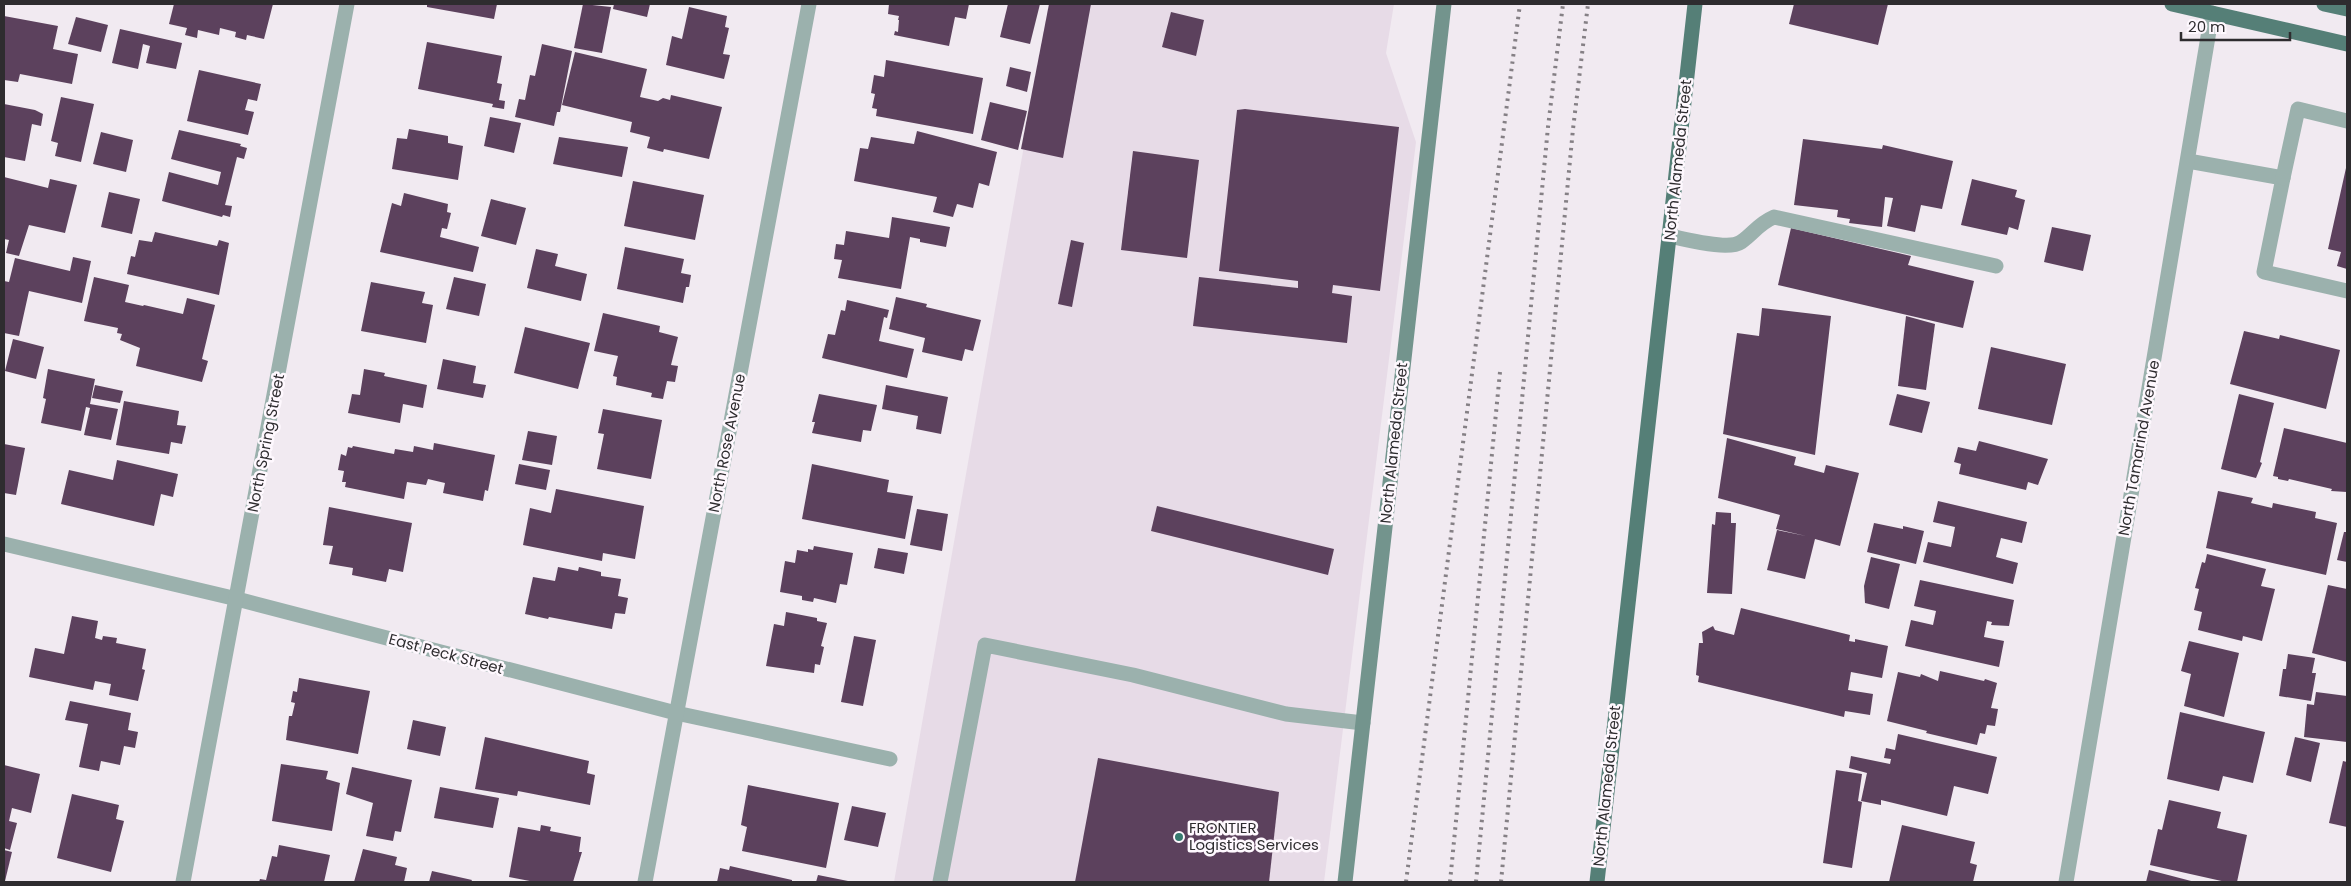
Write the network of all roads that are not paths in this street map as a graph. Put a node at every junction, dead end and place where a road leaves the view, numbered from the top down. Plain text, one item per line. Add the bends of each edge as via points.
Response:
1 (347, 4) edge
2 (810, 4) edge
3 (1444, 4) edge
4 (1695, 4) edge
5 (2172, 4) edge
6 (2324, 4) edge
7 (2347, 9) edge
8 (2212, 13) junction
9 (2347, 44) edge
10 (2347, 120) edge
11 (2188, 162) junction
12 (2283, 178) junction
13 (1669, 236) junction
14 (1996, 266) dead end
15 (2347, 291) edge
16 (4, 544) edge
17 (237, 600) junction
18 (676, 714) junction
19 (1363, 723) junction
20 (890, 759) dead end
21 (182, 882) edge
22 (645, 882) edge
23 (940, 882) edge
24 (1344, 882) edge
25 (1597, 882) edge
26 (2066, 882) edge

1 - 17 street, North Spring Street
2 - 18 street, North Rose Avenue
3 - 19 street, North Alameda Street
4 - 13 main road, North Alameda Street
5 - 8 main road
6 - 7 main road
8 - 9 main road
8 - 11 street, North Tamarind Avenue
10 - 12 street via 2298,109
11 - 12 street
11 - 26 street, North Tamarind Avenue
12 - 15 street via 2264,272
13 - 14 street via 1732,247 1774,217
13 - 25 main road, North Alameda Street
16 - 17 street, East Peck Street
17 - 18 street, East Peck Street
17 - 21 street, North Spring Street
18 - 20 street, East Peck Street
18 - 22 street, North Rose Avenue
19 - 23 street via 1286,714 1133,675 985,645
19 - 24 street, North Alameda Street

